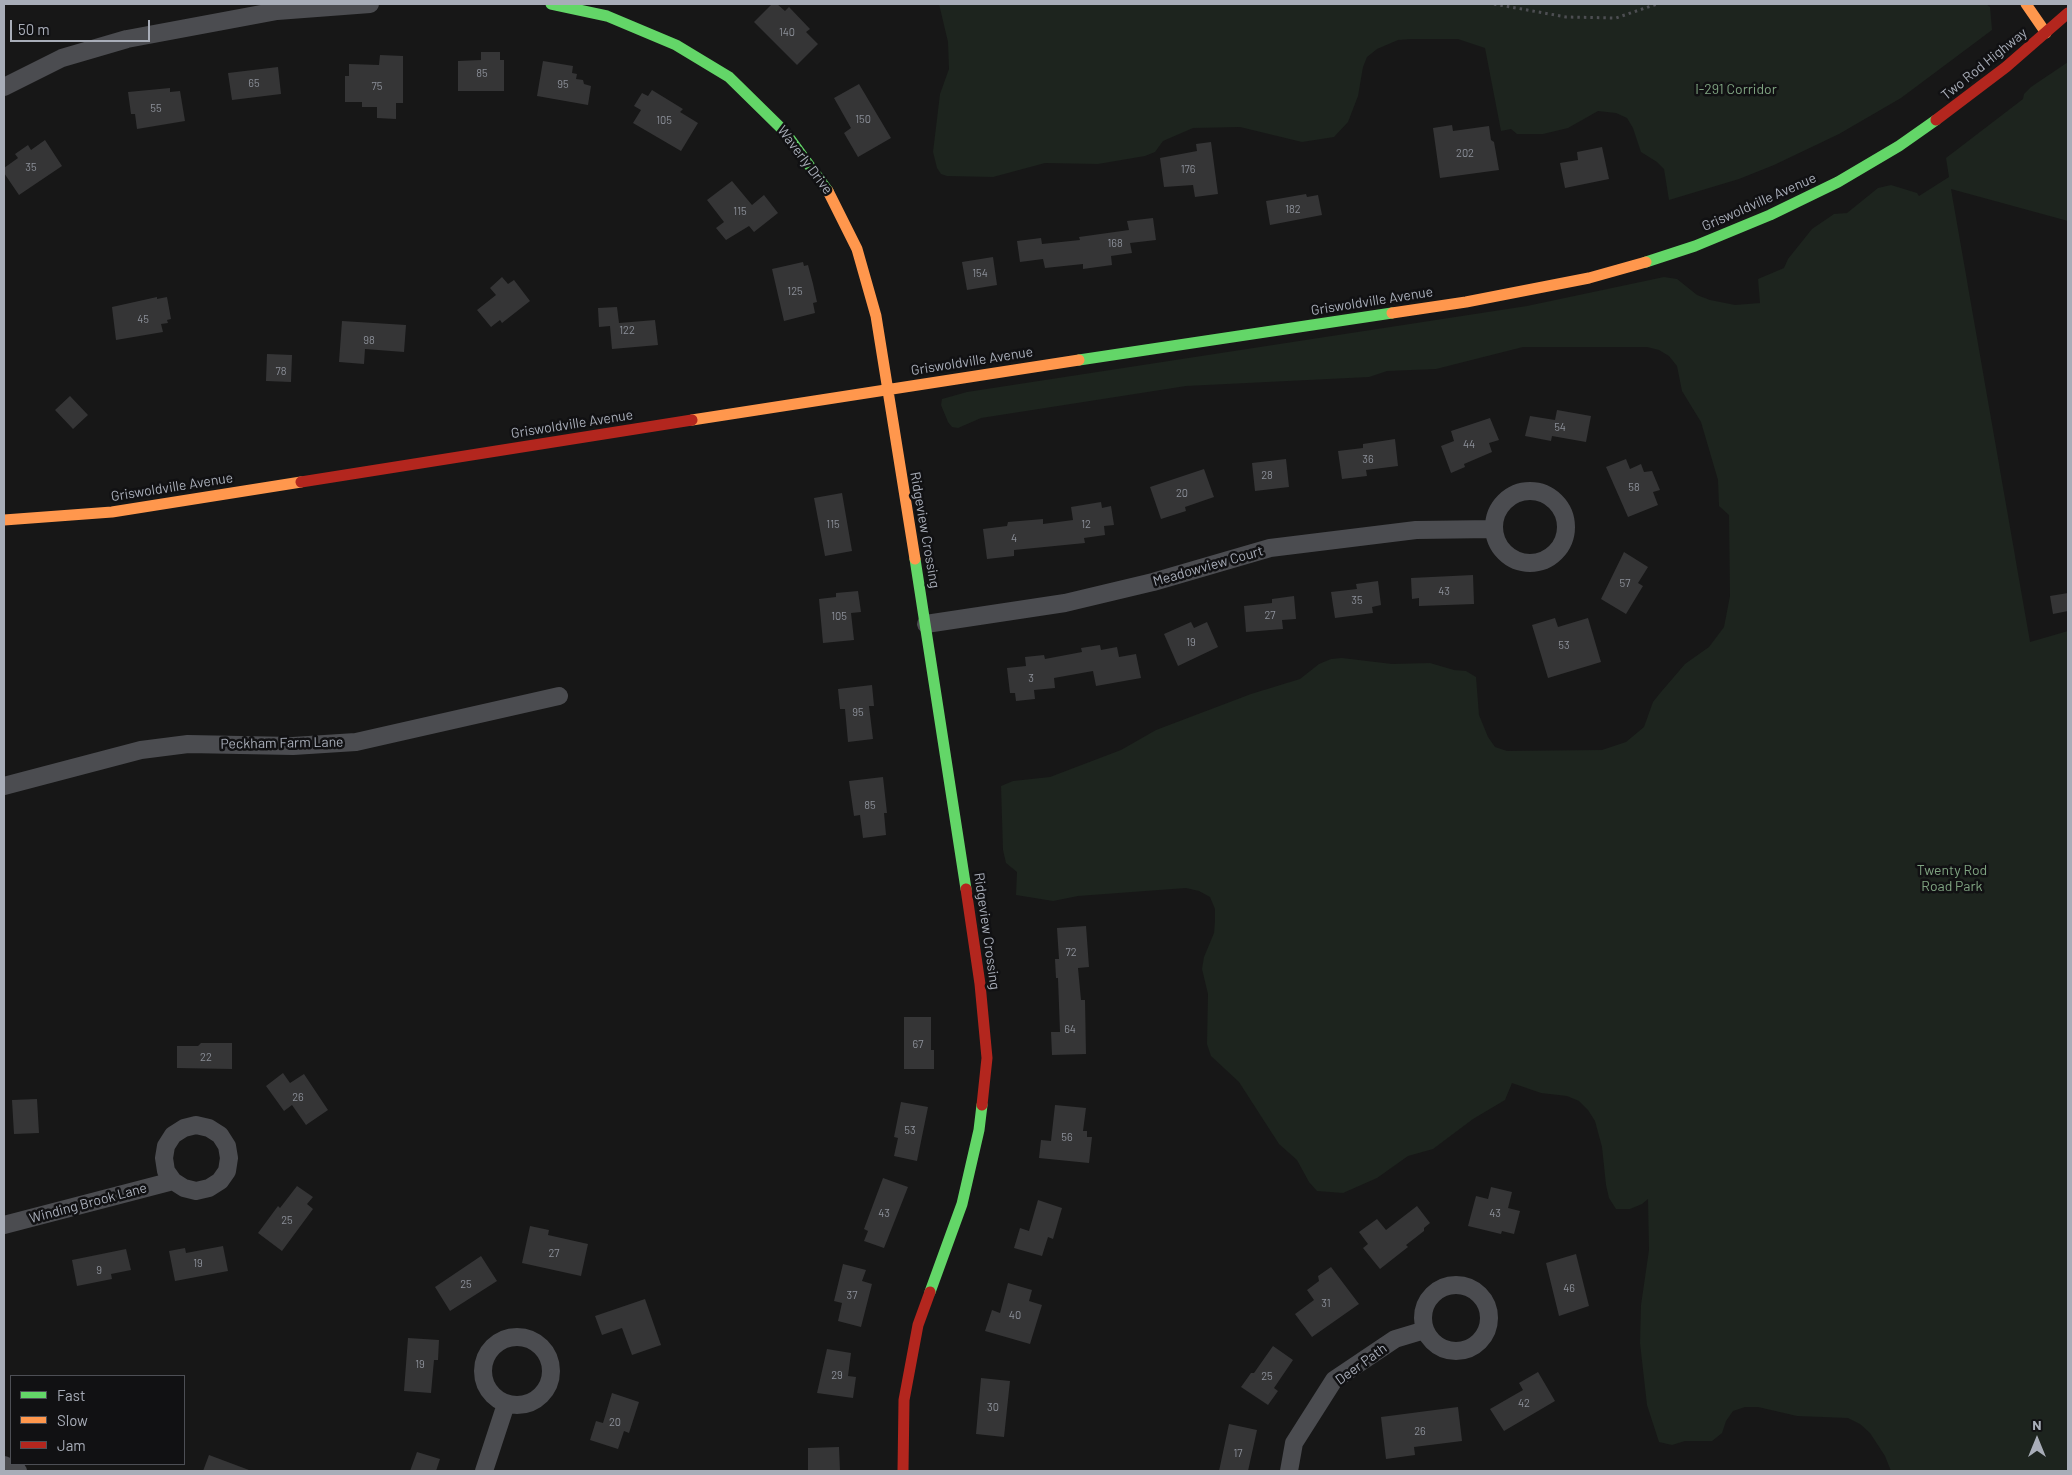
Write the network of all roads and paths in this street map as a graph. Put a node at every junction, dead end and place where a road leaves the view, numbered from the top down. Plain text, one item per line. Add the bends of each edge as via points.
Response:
1 (370, 4) edge
2 (551, 4) edge
3 (1494, 4) edge
4 (1657, 4) edge
5 (2026, 4) edge
6 (2068, 13) edge
7 (2046, 33) junction
8 (4, 87) edge
9 (1916, 135) joint
10 (886, 389) junction
11 (4, 520) edge
12 (1494, 529) junction
13 (926, 624) junction
14 (560, 696) dead end
15 (4, 786) edge
16 (173, 1181) dead end
17 (4, 1225) edge
18 (1425, 1330) dead end
19 (506, 1404) dead end
20 (4, 1465) edge
21 (18, 1471) edge
22 (484, 1471) edge
23 (903, 1471) edge
24 (1289, 1471) edge

1 - 8 street via 278,10 127,38 62,58
2 - 10 street, Waverly Drive via 607,16 676,45 729,77 785,132 832,196 857,249 876,316
3 - 4 path via 1566,17 1616,18
5 - 7 street
6 - 7 street, Two Rod Highway
7 - 9 street, Two Rod Highway
9 - 10 street, Griswoldville Avenue via 1838,182 1770,215 1665,257 1589,278 1476,300
10 - 11 street, Griswoldville Avenue via 112,512
10 - 13 street, Ridgeview Crossing
12 - 12 street via 1502,550 1522,562 1546,559 1562,542 1565,531 1562,514 1552,499 1531,491 1519,492 1500,506
12 - 13 street, Meadowview Court via 1416,530 1270,548 1153,582 1065,603
13 - 23 street, Ridgeview Crossing via 978,975 987,1058 979,1130 962,1204 918,1325 904,1400
14 - 15 street, Peckham Farm Lane via 356,742 293,746 188,744 141,750
16 - 17 street, Winding Brook Lane
18 - 24 street, Deer Path via 1395,1339 1334,1380 1294,1443
19 - 22 street
20 - 21 street

